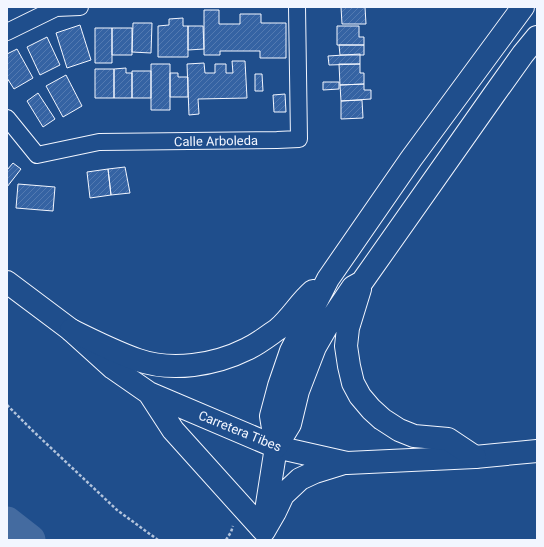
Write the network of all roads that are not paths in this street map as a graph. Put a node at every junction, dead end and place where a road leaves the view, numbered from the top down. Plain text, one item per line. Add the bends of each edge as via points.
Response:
1 (80, 7) edge
2 (297, 7) edge
3 (523, 7) edge
4 (7, 32) edge
5 (537, 37) edge
6 (11, 123) edge
7 (328, 279) junction
8 (7, 282) edge
9 (362, 282) junction
10 (71, 330) junction
11 (149, 393) junction
12 (276, 447) junction
13 (537, 451) edge
14 (475, 457) junction
15 (346, 463) junction
16 (265, 535) edge

1 - 4 street via 56,8
2 - 6 street, Calle Arboleda via 299,139 98,142 37,155
3 - 7 main road via 411,159
5 - 9 main road
7 - 10 main road via 308,296 279,328 264,339 246,350 215,361 181,366 158,365 107,348
7 - 12 main road via 291,351 278,386 271,416
8 - 10 main road, Carretera Tibes
9 - 12 main road via 353,287 315,347 298,391 290,424
9 - 14 main road via 348,328 346,346 353,383 360,396 371,410 399,430 414,436 448,439
10 - 11 main road, Carretera Tibes via 113,368
11 - 12 main road, Carretera Tibes
11 - 16 main road via 173,430
12 - 15 main road, Carretera Tibes
12 - 16 main road via 266,506
13 - 14 main road, Carretera Tibes
14 - 15 main road, Carretera Tibes
15 - 16 main road via 300,479 283,495

